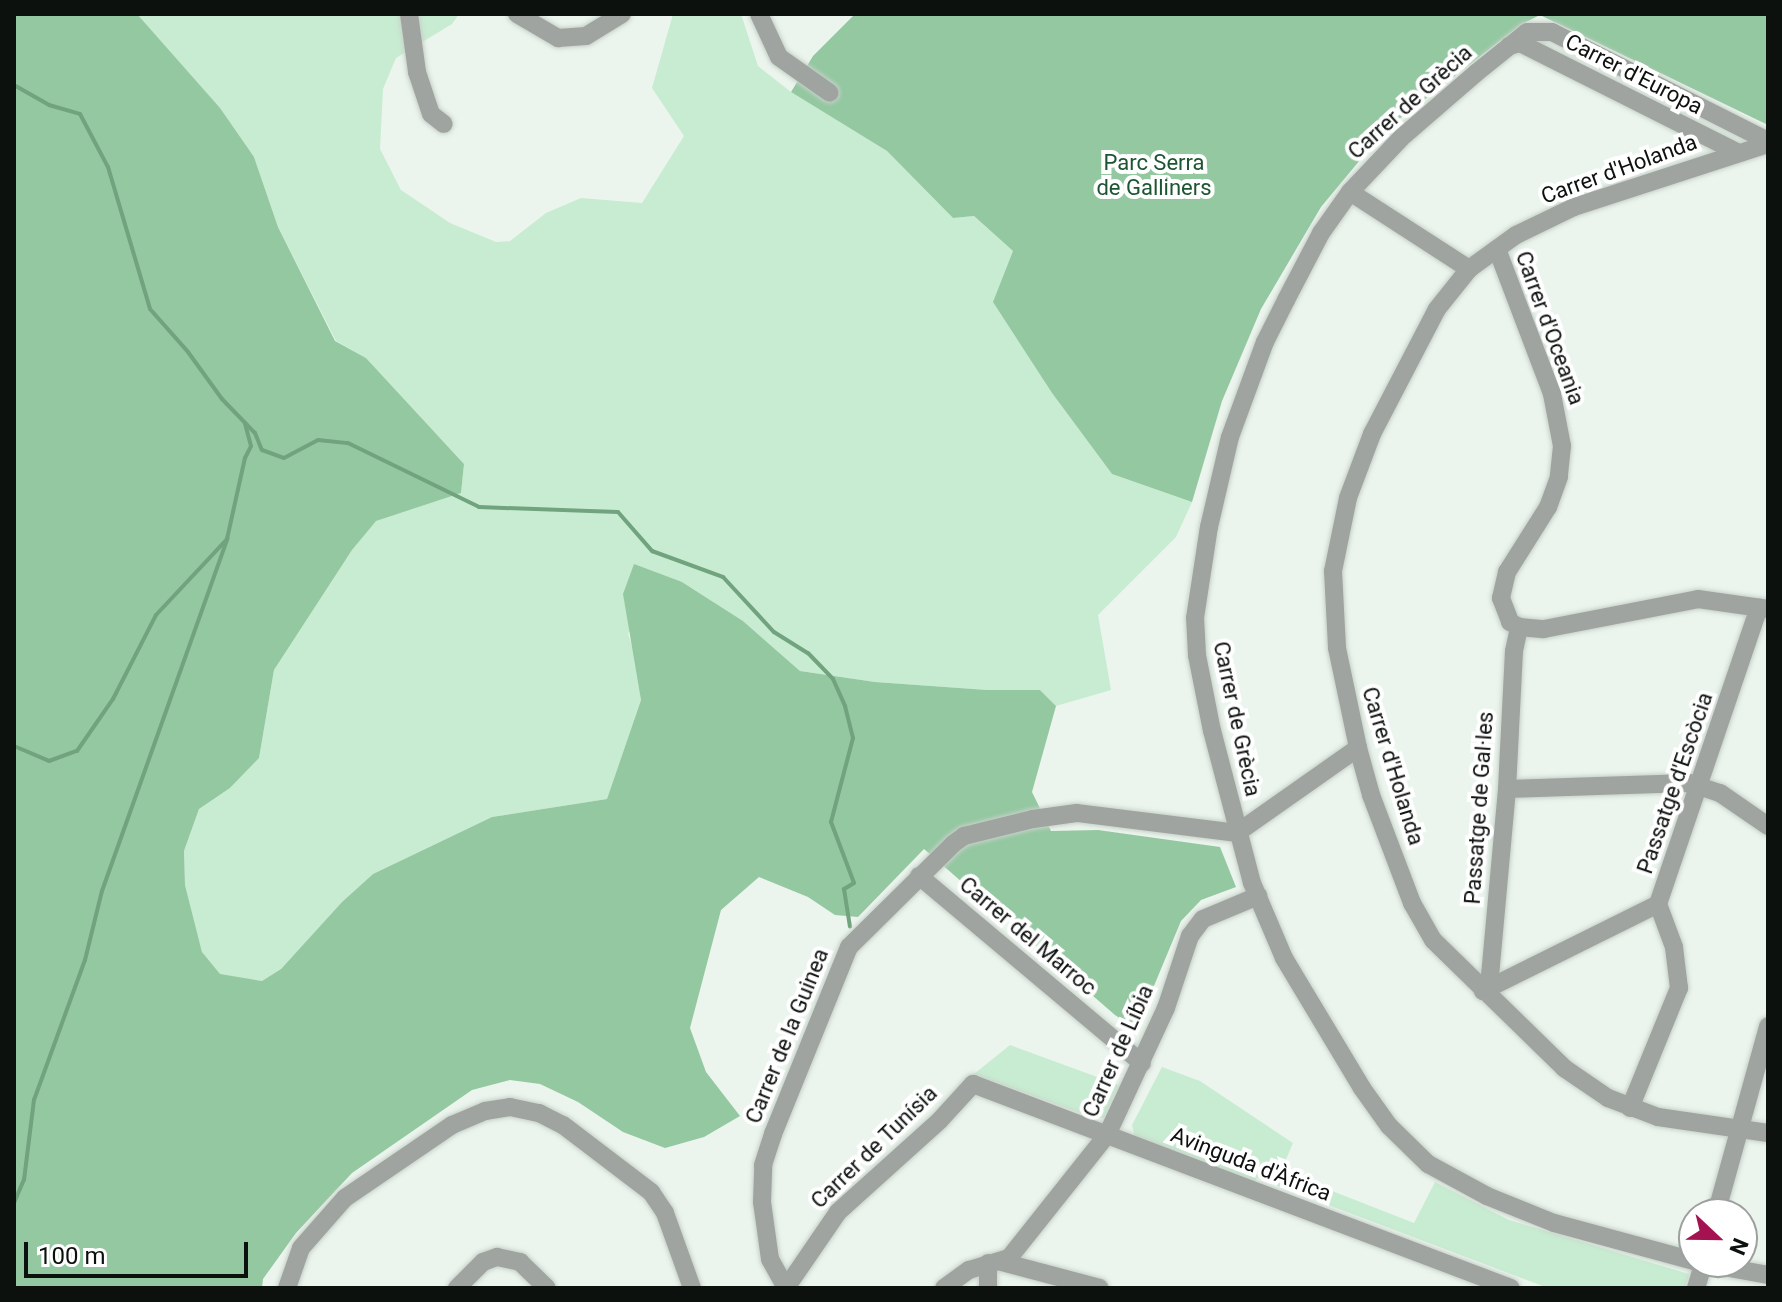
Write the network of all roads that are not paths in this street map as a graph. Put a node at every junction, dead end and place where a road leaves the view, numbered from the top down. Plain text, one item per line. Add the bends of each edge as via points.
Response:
1 (409, 14) edge
2 (517, 14) edge
3 (622, 14) edge
4 (759, 14) edge
5 (1509, 46) junction
6 (830, 93) dead end
7 (444, 124) dead end
8 (1768, 142) edge
9 (1739, 153) junction
10 (1350, 192) junction
11 (1497, 249) junction
12 (1469, 269) junction
13 (1763, 609) edge
14 (1519, 627) junction
15 (1358, 748) junction
16 (1701, 786) junction
17 (1507, 789) junction
18 (1768, 826) edge
19 (1237, 833) junction
20 (919, 876) junction
21 (1258, 896) junction
22 (1658, 904) junction
23 (1483, 991) junction
24 (1768, 1026) edge
25 (1142, 1063) junction
26 (973, 1084) joint
27 (1630, 1108) junction
28 (1736, 1131) junction
29 (1768, 1133) edge
30 (1107, 1135) junction
31 (1720, 1198) edge
32 (1678, 1256) edge
33 (995, 1263) junction
34 (287, 1288) edge
35 (457, 1288) edge
36 (547, 1288) edge
37 (692, 1288) edge
38 (786, 1288) edge
39 (944, 1288) edge
40 (988, 1288) edge
41 (1100, 1288) edge
42 (1511, 1288) edge

1 - 7 street via 417,72 431,114
2 - 3 street via 558,38 586,36
4 - 6 street via 779,57
5 - 8 street, Carrer d'Europa via 1527,32 1552,32
5 - 9 street, Carrer d'Europa via 1520,43
5 - 10 street, Carrer de Grècia via 1412,128
8 - 9 street, Carrer d'Holanda
9 - 11 street, Carrer d'Holanda via 1594,199
10 - 12 street
10 - 19 street, Carrer de Grècia via 1321,233 1250,379 1219,479 1203,560 1195,618 1197,655
11 - 12 street, Carrer d'Holanda
11 - 14 street, Carrer d'Oceania via 1552,394 1563,461 1554,493 1512,558 1502,586 1504,611
12 - 15 street, Carrer d'Holanda via 1437,309 1372,434 1338,539 1333,571 1337,648
13 - 14 street via 1698,599 1562,626
13 - 16 street, Passatge d'Escòcia
14 - 17 street, Passatge de Gal·les
15 - 19 street
15 - 23 street, Carrer d'Holanda via 1412,903 1433,940
16 - 17 street
16 - 18 street
16 - 22 street, Passatge d'Escòcia
17 - 23 street, Passatge de Gal·les via 1490,976
19 - 20 street, Carrer de la Guinea via 1056,814 964,836
19 - 21 street, Carrer de Grècia
20 - 25 street, Carrer del Marroc
20 - 38 street, Carrer de la Guinea via 849,947 763,1165 768,1247
21 - 25 street, Carrer de Líbia via 1203,919 1190,936
21 - 32 street, Carrer de Grècia via 1284,958 1362,1088 1389,1126 1428,1164 1554,1223
22 - 23 street
22 - 27 street, Passatge d'Escòcia via 1674,947 1679,988
23 - 27 street, Carrer d'Holanda via 1564,1068
24 - 28 street
25 - 30 street, Carrer de Líbia
26 - 30 street, Avinguda d'Àfrica
26 - 38 street, Carrer de Tunísia via 838,1212
27 - 28 street, Carrer d'Holanda
28 - 29 street, Carrer d'Holanda
28 - 31 street
30 - 33 street, Carrer de Líbia via 1009,1258
30 - 42 street, Avinguda d'Àfrica
33 - 39 street, Carrer de Líbia via 969,1270
33 - 40 street
33 - 41 street
34 - 37 street via 301,1248 345,1198 452,1125 510,1107 563,1125 651,1192 665,1213
35 - 36 street via 476,1267 497,1257 520,1262

